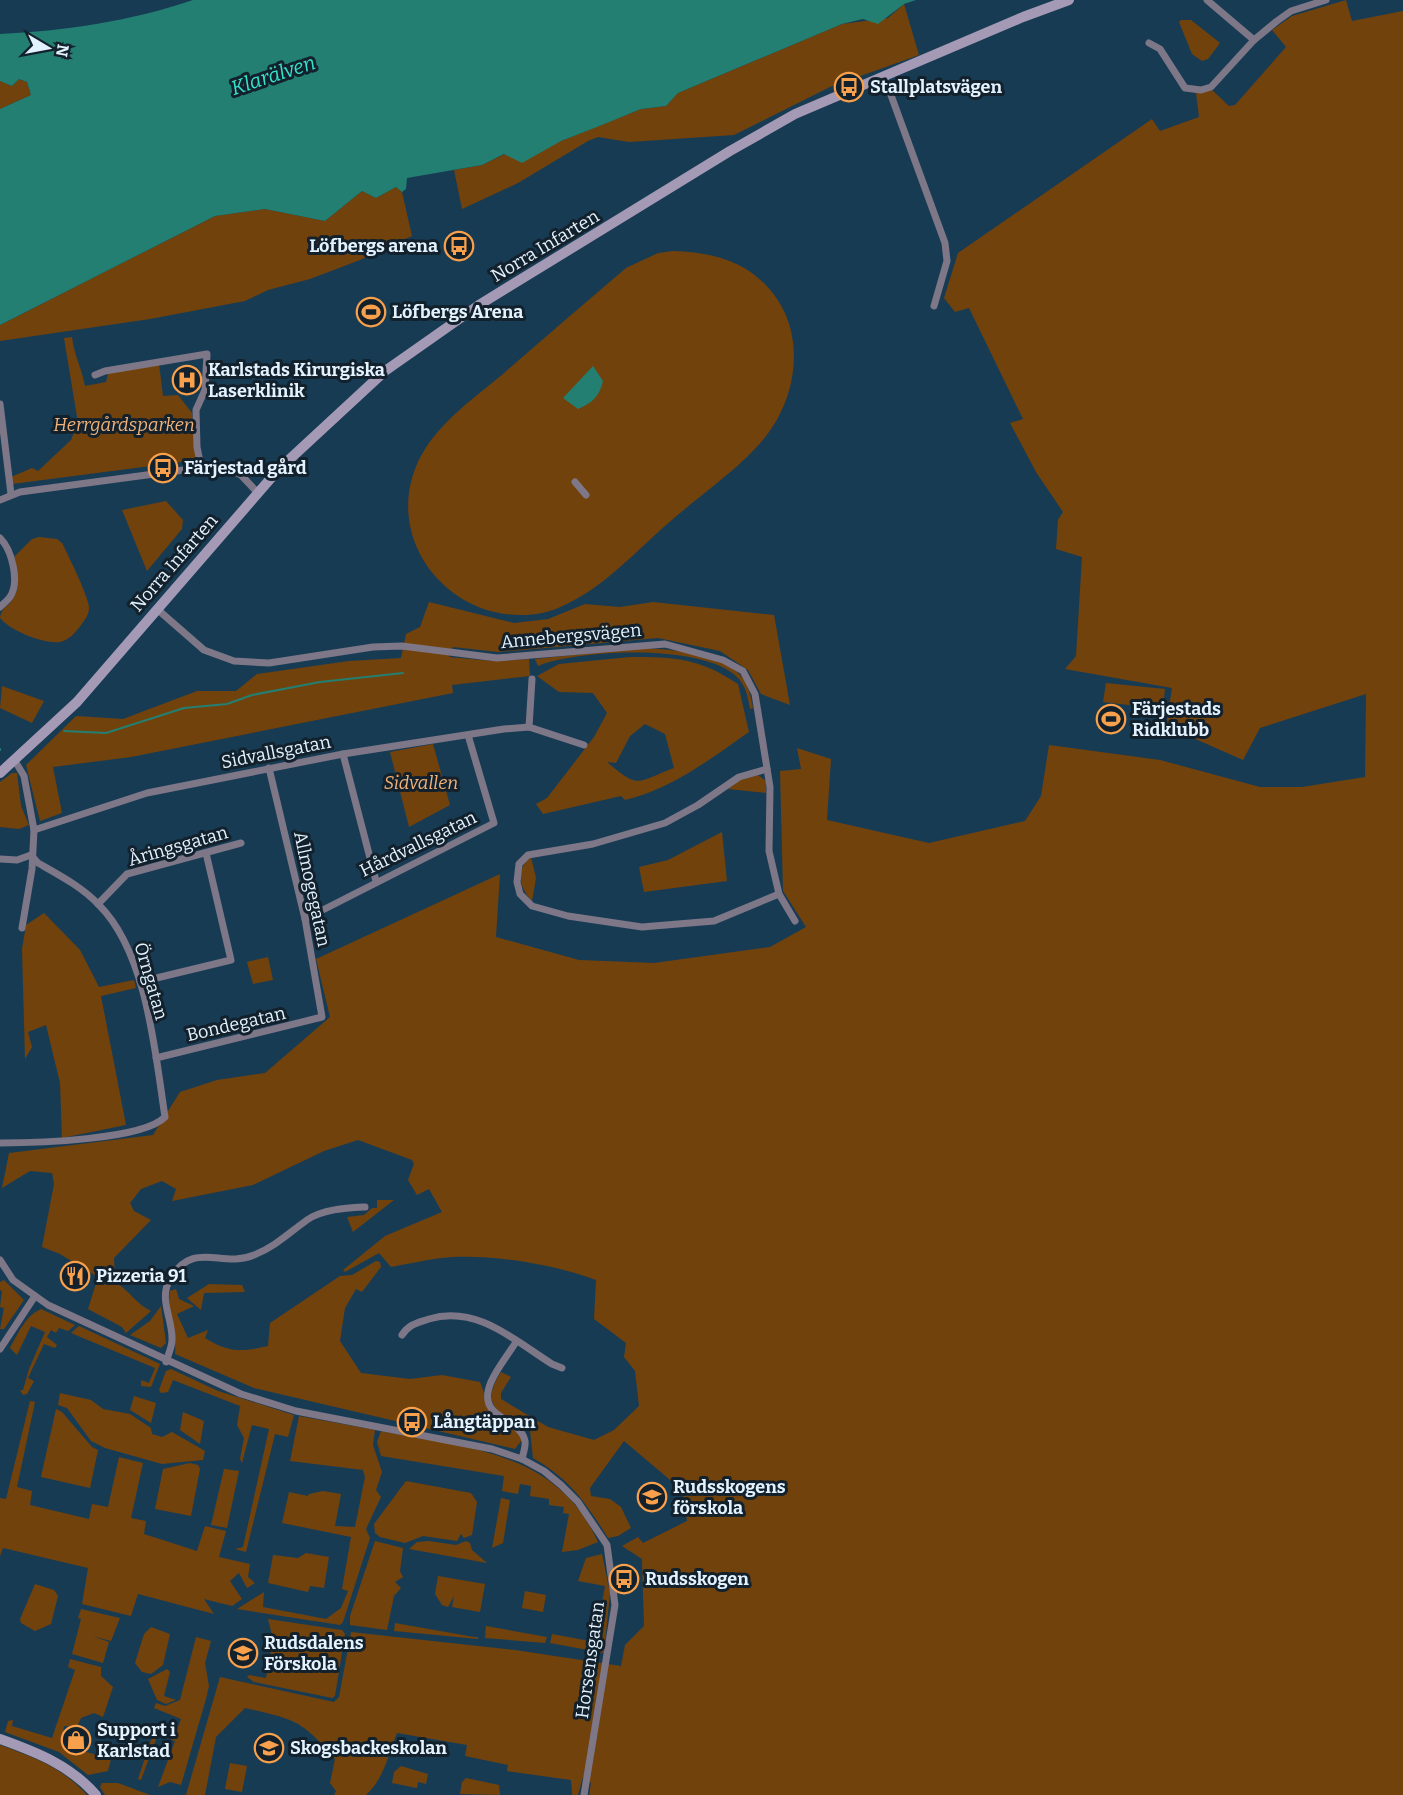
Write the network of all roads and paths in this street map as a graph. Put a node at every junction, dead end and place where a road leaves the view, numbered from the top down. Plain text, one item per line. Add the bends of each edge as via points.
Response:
1 (1069, 0) edge
2 (1207, 0) edge
3 (1326, 0) edge
4 (1254, 40) junction
5 (1149, 43) dead end
6 (884, 76) junction
7 (934, 306) dead end
8 (95, 375) dead end
9 (0, 404) edge
10 (201, 467) junction
11 (575, 482) dead end
12 (257, 492) junction
13 (11, 494) junction
14 (586, 495) dead end
15 (0, 500) edge
16 (0, 538) edge
17 (0, 607) edge
18 (156, 609) junction
19 (532, 679) dead end
20 (529, 727) junction
21 (468, 735) junction
22 (584, 745) dead end
23 (343, 754) junction
24 (15, 761) junction
25 (269, 768) junction
26 (767, 769) junction
27 (0, 772) edge
28 (34, 830) junction
29 (241, 843) dead end
30 (206, 853) junction
31 (31, 855) junction
32 (0, 859) edge
33 (376, 881) junction
34 (779, 894) junction
35 (98, 903) junction
36 (305, 919) junction
37 (795, 921) dead end
38 (22, 928) dead end
39 (140, 982) junction
40 (322, 1017) joint
41 (156, 1058) junction
42 (0, 1143) edge
43 (365, 1207) dead end
44 (0, 1260) edge
45 (35, 1296) junction
46 (402, 1335) dead end
47 (3, 1336) edge
48 (516, 1342) junction
49 (0, 1349) edge
50 (166, 1362) junction
51 (562, 1368) dead end
52 (522, 1459) junction
53 (0, 1739) edge
54 (96, 1795) edge
55 (584, 1795) edge

1 - 6 street, Norra Infarten
2 - 4 street
3 - 4 street via 1291,11
4 - 5 street via 1211,87 1199,90 1185,88 1160,49
6 - 7 street via 945,243 947,261
6 - 12 street, Norra Infarten via 795,114 730,151 460,318 385,371
8 - 10 street via 105,370 207,354 205,390 196,410
9 - 13 street
10 - 12 street via 231,468
10 - 13 street
11 - 14 street
12 - 18 street, Norra Infarten
13 - 15 street
16 - 17 street via 10,553 15,585
18 - 24 street, Norra Infarten via 77,702
18 - 26 street, Annebergsvägen via 204,650 234,661 269,663 402,646 497,658 665,644 696,651 743,671 755,693
19 - 20 street
20 - 21 street, Sidvallsgatan
20 - 22 street, Sidvallsgatan
21 - 23 street, Sidvallsgatan
21 - 33 street, Hårdvallsgatan via 494,823
23 - 25 street, Sidvallsgatan
23 - 33 street
24 - 27 street, Norra Infarten
24 - 28 street via 24,776
25 - 28 street, Sidvallsgatan via 147,793
25 - 36 street, Allmogegatan
26 - 34 street, Annebergsvägen via 769,851
26 - 34 street via 739,777 665,823 593,844 528,855 519,864 517,882 520,894 532,906 568,916 642,927 714,921
28 - 31 street
29 - 30 street, Åringsgatan
30 - 35 street, Åringsgatan via 127,874
30 - 39 street via 231,960
31 - 32 street via 17,860
31 - 35 street, Örngatan
31 - 38 street
33 - 36 street, Hårdvallsgatan
34 - 37 street, Annebergsvägen
35 - 39 street, Örngatan via 118,926
36 - 40 street, Allmogegatan
39 - 41 street, Örngatan
40 - 41 street, Bondegatan
41 - 42 street, Örngatan via 165,1117 158,1125 65,1140
43 - 50 street via 329,1211 309,1218 287,1238 254,1256 203,1256 187,1261 168,1284 165,1301 172,1340
44 - 45 street, Horsensgatan via 13,1280
45 - 47 street
45 - 50 street, Horsensgatan
46 - 48 street via 411,1324 438,1317 473,1317 495,1326
47 - 49 street
48 - 51 street
48 - 52 street via 490,1384 487,1400 495,1414 521,1432 526,1443
50 - 52 street, Horsensgatan via 241,1394 296,1411 411,1431
52 - 55 street, Horsensgatan via 544,1471 578,1502 607,1545 615,1605
53 - 54 street via 63,1766

